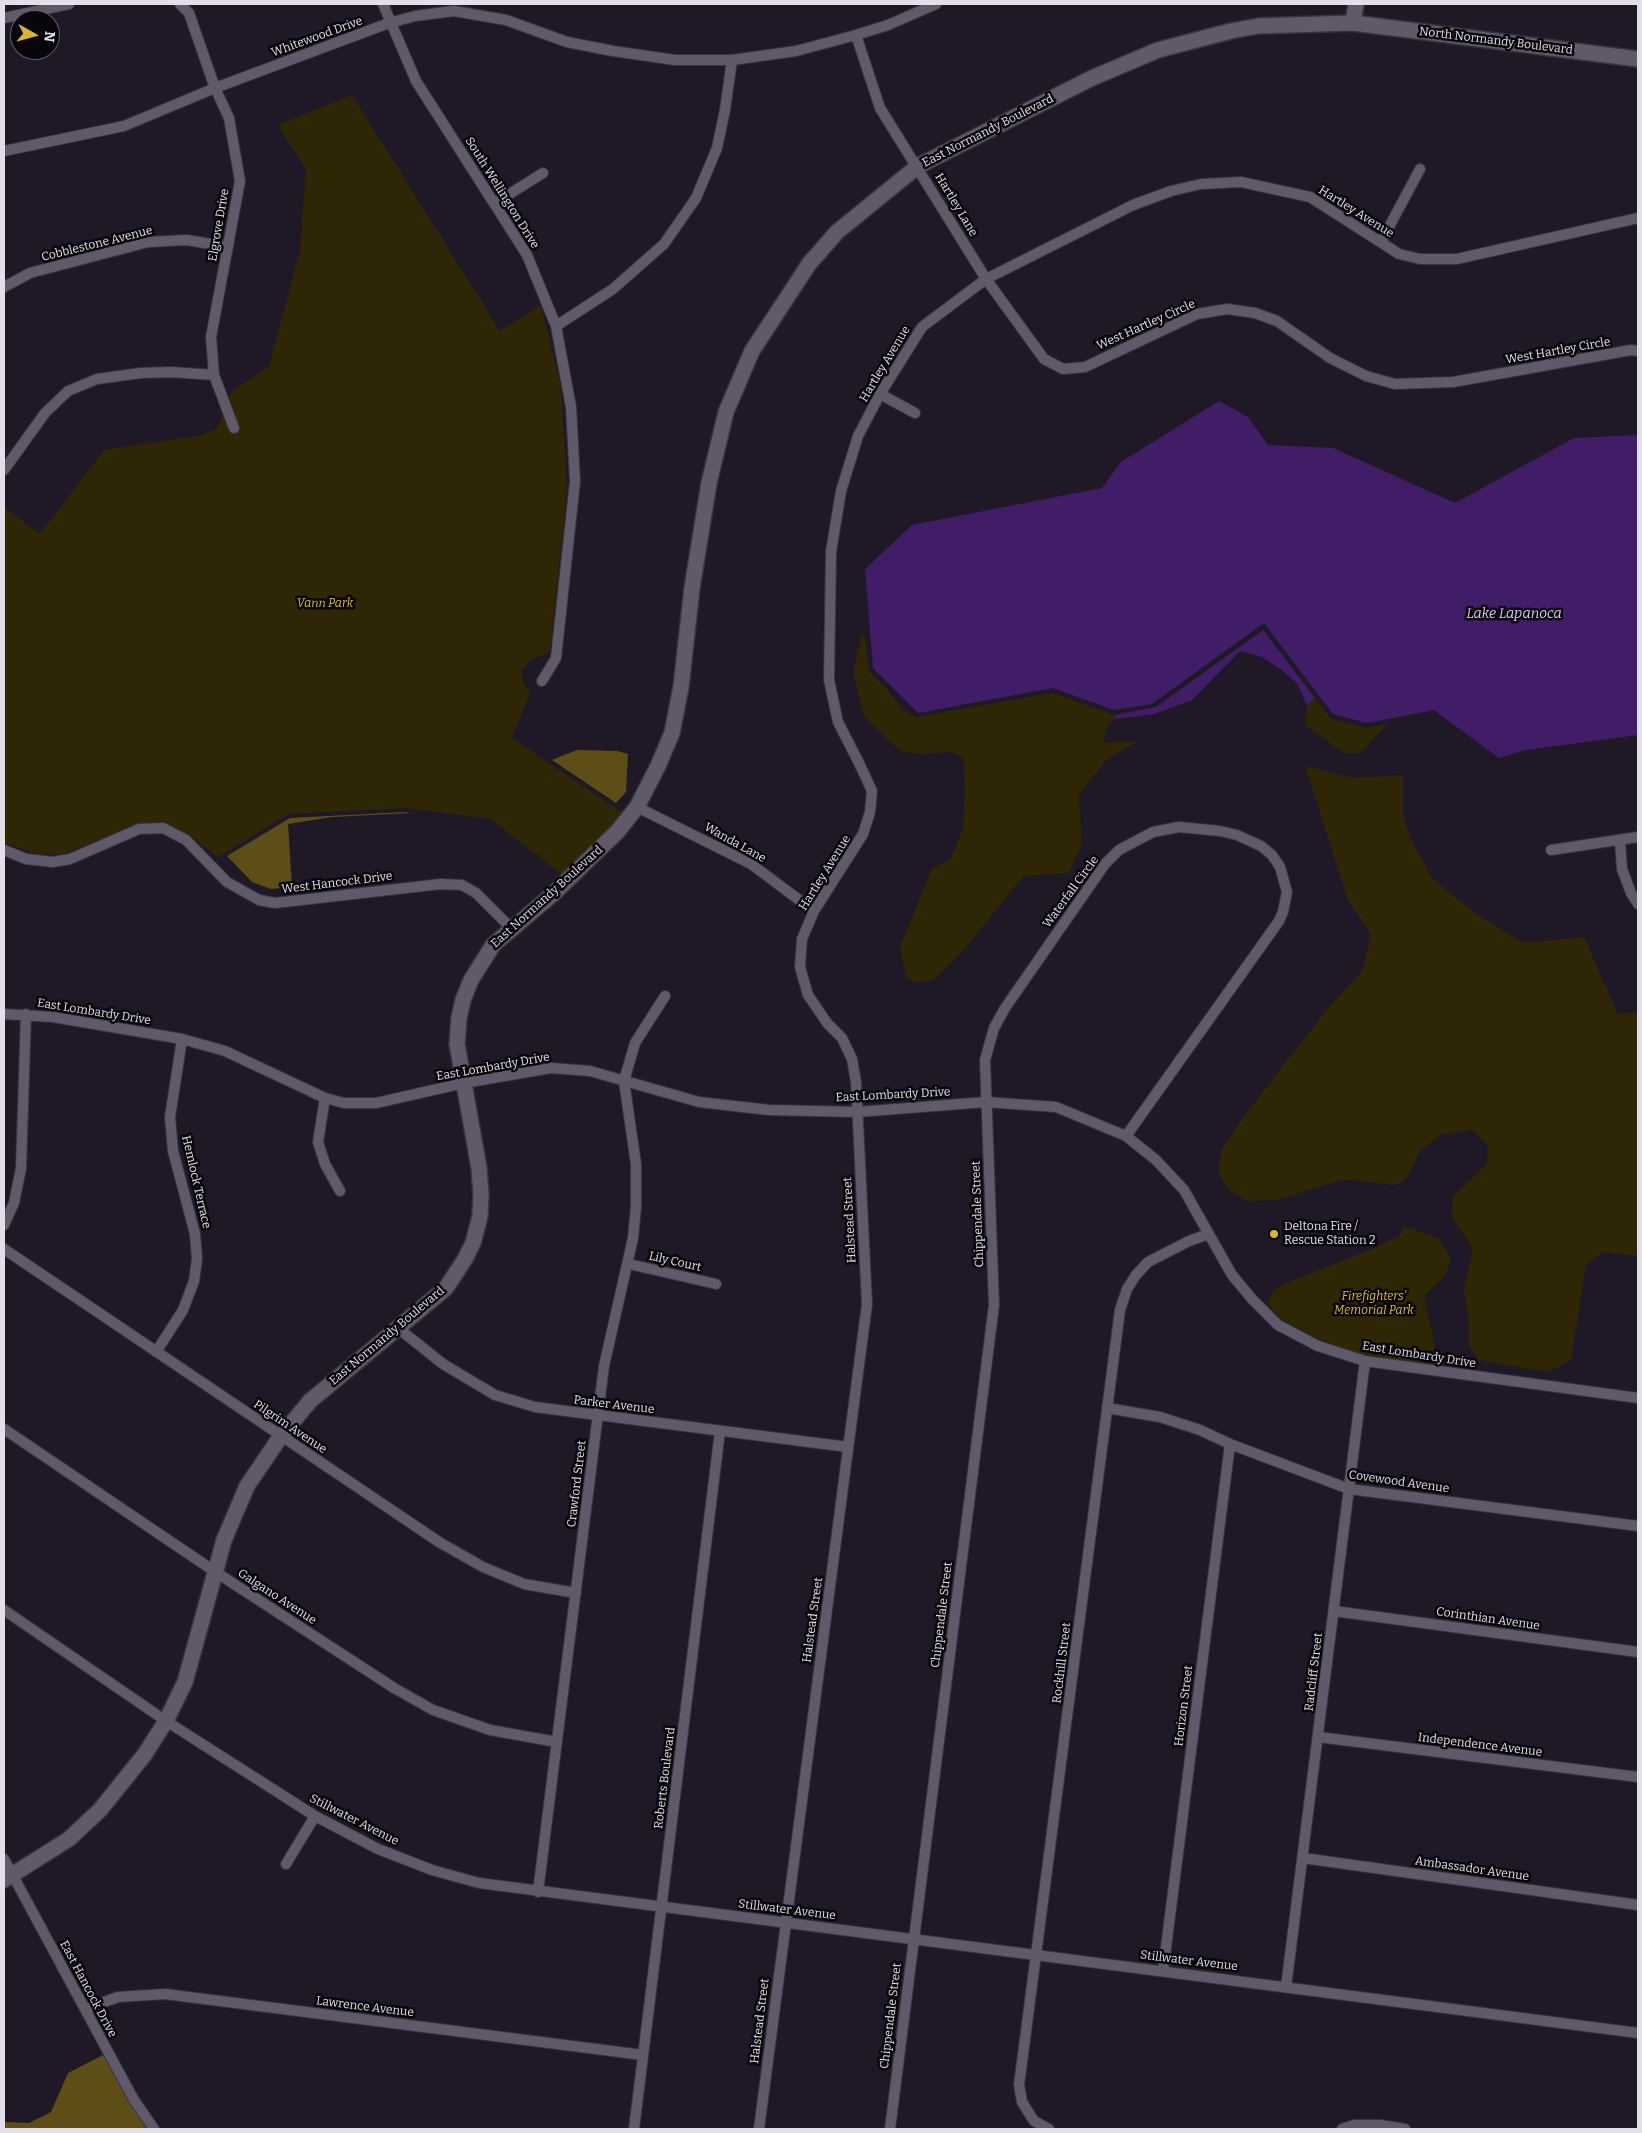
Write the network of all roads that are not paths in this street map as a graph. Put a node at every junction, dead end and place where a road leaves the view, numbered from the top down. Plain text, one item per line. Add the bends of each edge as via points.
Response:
1 (69, 4) edge
2 (180, 4) edge
3 (383, 4) edge
4 (936, 4) edge
5 (1356, 4) edge
6 (4, 18) edge
7 (389, 23) junction
8 (1353, 23) junction
9 (856, 35) junction
10 (1638, 59) edge
11 (732, 60) junction
12 (215, 88) junction
13 (4, 151) edge
14 (918, 166) junction
15 (1420, 169) dead end
16 (543, 173) dead end
17 (495, 203) junction
18 (1638, 218) edge
19 (1381, 242) junction
20 (228, 247) junction
21 (986, 279) junction
22 (4, 286) edge
23 (556, 326) junction
24 (1638, 351) edge
25 (214, 375) junction
26 (880, 394) junction
27 (915, 413) dead end
28 (234, 428) dead end
29 (4, 470) edge
30 (542, 681) dead end
31 (637, 807) junction
32 (1638, 837) edge
33 (1620, 841) junction
34 (4, 850) edge
35 (1551, 850) dead end
36 (1638, 904) edge
37 (814, 911) junction
38 (511, 928) junction
39 (665, 996) dead end
40 (4, 1014) edge
41 (26, 1014) junction
42 (182, 1039) junction
43 (624, 1082) junction
44 (464, 1083) junction
45 (325, 1098) junction
46 (986, 1102) junction
47 (857, 1112) junction
48 (1126, 1136) junction
49 (340, 1191) dead end
50 (4, 1225) edge
51 (1209, 1234) junction
52 (4, 1249) edge
53 (629, 1264) junction
54 (716, 1284) dead end
55 (398, 1328) junction
56 (156, 1352) junction
57 (1365, 1361) junction
58 (1638, 1398) edge
59 (1107, 1408) junction
60 (598, 1415) junction
61 (4, 1429) edge
62 (720, 1431) junction
63 (281, 1436) junction
64 (1230, 1444) junction
65 (848, 1447) junction
66 (1350, 1489) junction
67 (1638, 1526) edge
68 (214, 1571) junction
69 (576, 1593) junction
70 (4, 1610) edge
71 (1334, 1611) junction
72 (1638, 1652) edge
73 (166, 1721) junction
74 (1318, 1736) junction
75 (556, 1742) junction
76 (1638, 1777) edge
77 (315, 1816) junction
78 (1303, 1858) junction
79 (4, 1859) edge
80 (286, 1864) dead end
81 (8, 1878) edge
82 (538, 1892) junction
83 (1638, 1905) edge
84 (662, 1908) junction
85 (785, 1923) junction
86 (913, 1938) junction
87 (1036, 1954) junction
88 (1163, 1971) junction
89 (1286, 1987) junction
90 (84, 2008) junction
91 (1638, 2033) edge
92 (643, 2055) junction
93 (154, 2129) edge
94 (634, 2129) edge
95 (759, 2129) edge
96 (890, 2129) edge
97 (1049, 2129) edge
98 (1342, 2129) edge
99 (1405, 2129) edge

1 - 6 street
2 - 12 street, Elgrove Drive via 189,13
3 - 7 street, South Wellington Drive
4 - 9 street, Whitewood Drive
5 - 8 street
7 - 11 street, Whitewood Drive via 454,11 506,20 567,42 613,51 675,60
7 - 12 street, Whitewood Drive
7 - 17 street, South Wellington Drive via 416,81
8 - 10 street, North Normandy Boulevard
8 - 14 street, East Normandy Boulevard via 1258,26 1158,50 1092,78
9 - 11 street, Whitewood Drive via 796,51
9 - 14 street, Hartley Lane via 880,108
11 - 23 street via 717,148 696,198 664,244 614,289
12 - 13 street, Whitewood Drive via 124,126
12 - 20 street, Elgrove Drive via 230,118 240,181
14 - 21 street, Hartley Lane
14 - 31 street, East Normandy Boulevard via 837,232 809,264 752,351 726,412 709,483 672,733
15 - 19 street
16 - 17 street
17 - 23 street, South Wellington Drive via 527,255
18 - 19 street, Hartley Avenue via 1457,259 1413,258 1399,254
19 - 21 street, Hartley Avenue via 1310,197 1241,182 1201,184 1132,205
20 - 22 street, Cobblestone Avenue via 187,240 148,242 30,273
20 - 25 street, Elgrove Drive via 211,337
21 - 24 street, West Hartley Circle via 1044,359 1063,369 1085,367 1197,314 1227,309 1255,312 1277,321 1330,358 1366,376 1395,384 1453,382
21 - 26 street, Hartley Avenue via 922,328
23 - 30 street, South Wellington Drive via 571,406 574,481 556,658
25 - 28 street, Elgrove Drive
25 - 29 street via 141,373 97,379 68,391 45,413
26 - 27 street
26 - 37 street, Hartley Avenue via 858,436 841,491 831,552 829,680 838,722 872,790 870,812 863,834
31 - 37 street, Wanda Lane via 751,864
31 - 38 street, East Normandy Boulevard via 594,856
32 - 33 street
33 - 35 street
33 - 36 street via 1622,869
34 - 38 street, West Hancock Drive via 26,859 53,862 70,859 139,829 162,828 186,840 227,882 259,900 275,903 441,884 462,885 476,893
37 - 47 street, Hartley Avenue via 802,939 800,967 808,995 842,1038 852,1059
38 - 44 street, East Normandy Boulevard via 492,945 463,1000 458,1044
39 - 43 street via 635,1043
40 - 41 street, East Lombardy Drive
41 - 42 street, East Lombardy Drive
41 - 50 street via 21,1168 14,1203
42 - 45 street, East Lombardy Drive via 225,1051
42 - 56 street, Hemlock Terrace via 170,1117 173,1151 195,1234 197,1259 194,1281 183,1310
43 - 44 street, East Lombardy Drive via 590,1071 551,1068
43 - 47 street, East Lombardy Drive via 699,1102 769,1110
43 - 53 street, Crawford Street via 636,1164 636,1207
44 - 45 street, East Lombardy Drive via 376,1103 344,1103
44 - 55 street, East Normandy Boulevard via 480,1168 480,1216 473,1243 446,1288
45 - 49 street via 318,1142 325,1164
46 - 47 street, East Lombardy Drive
46 - 48 street, East Lombardy Drive via 1056,1107
46 - 48 street, Waterfall Circle via 986,1060 994,1028 1105,864 1119,850 1153,832 1179,827 1237,835 1260,846 1280,866 1287,892 1284,912
46 - 86 street, Chippendale Street via 994,1305
47 - 65 street, Halstead Street via 867,1304
48 - 51 street, East Lombardy Drive via 1156,1160 1184,1190
51 - 57 street, East Lombardy Drive via 1232,1275 1278,1325 1318,1346
51 - 59 street, Rockhill Street via 1148,1262 1127,1290 1120,1310
52 - 56 street, Pilgrim Avenue
53 - 54 street, Lily Court
53 - 60 street, Crawford Street via 612,1323
55 - 60 street, Parker Avenue via 442,1364 494,1395 535,1407
55 - 63 street, East Normandy Boulevard via 310,1401
56 - 63 street, Pilgrim Avenue
57 - 58 street, East Lombardy Drive
57 - 66 street, Radcliff Street
59 - 64 street, Covewood Avenue via 1160,1417
59 - 87 street, Rockhill Street
60 - 62 street, Parker Avenue
60 - 69 street, Crawford Street
61 - 68 street, Galgano Avenue
62 - 65 street, Parker Avenue
62 - 84 street, Roberts Boulevard
63 - 68 street, East Normandy Boulevard via 248,1486
63 - 69 street, Pilgrim Avenue via 439,1542 484,1568 524,1584
64 - 66 street, Covewood Avenue
64 - 88 street, Horizon Street
65 - 85 street, Halstead Street
66 - 67 street, Covewood Avenue
66 - 71 street, Radcliff Street
68 - 73 street, East Normandy Boulevard via 184,1682
68 - 75 street, Galgano Avenue via 433,1710 490,1730
69 - 75 street, Crawford Street
70 - 73 street, Stillwater Avenue
71 - 72 street, Corinthian Avenue
71 - 74 street, Radcliff Street
73 - 77 street, Stillwater Avenue
73 - 81 street, East Normandy Boulevard via 145,1754 100,1810 69,1839
74 - 76 street, Independence Avenue
74 - 78 street, Radcliff Street
75 - 82 street, Crawford Street
77 - 80 street
77 - 82 street, Stillwater Avenue via 378,1849 432,1870 479,1883
78 - 83 street, Ambassador Avenue
78 - 89 street, Radcliff Street
79 - 81 street, East Hancock Drive
81 - 90 street, East Hancock Drive
82 - 84 street, Stillwater Avenue
84 - 85 street, Stillwater Avenue
84 - 92 street, Roberts Boulevard
85 - 86 street, Stillwater Avenue
85 - 95 street, Halstead Street
86 - 87 street, Stillwater Avenue
86 - 96 street, Chippendale Street
87 - 88 street, Stillwater Avenue
87 - 97 street, Rockhill Street via 1019,2085 1022,2102 1034,2121
88 - 89 street, Stillwater Avenue
89 - 91 street, Stillwater Avenue
90 - 92 street, Lawrence Avenue via 118,1997 165,1994
90 - 93 street, East Hancock Drive via 134,2100
92 - 94 street, Roberts Boulevard
98 - 99 street via 1354,2125

